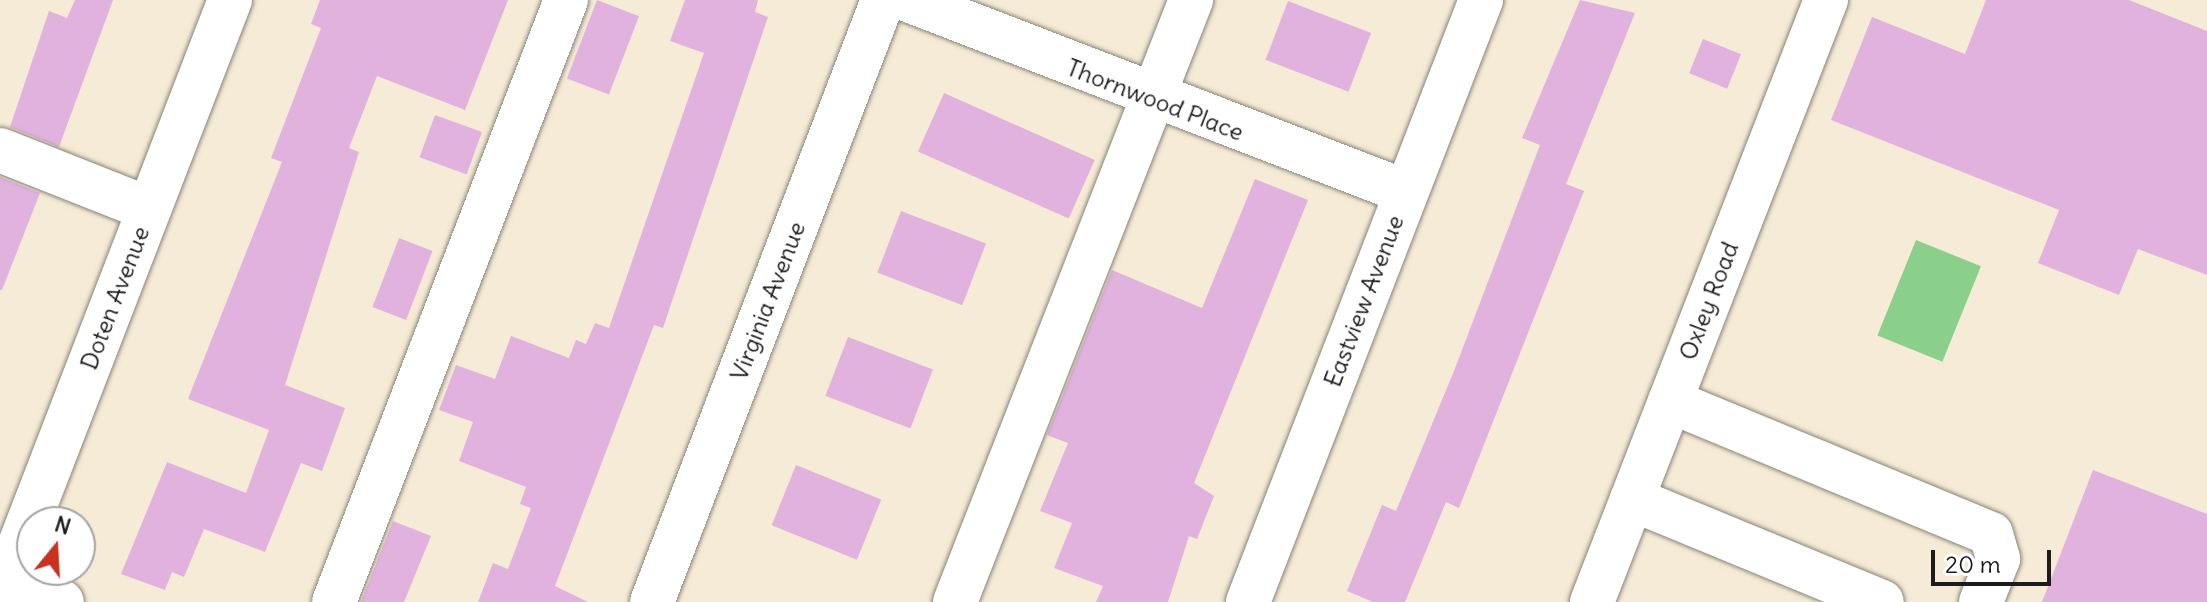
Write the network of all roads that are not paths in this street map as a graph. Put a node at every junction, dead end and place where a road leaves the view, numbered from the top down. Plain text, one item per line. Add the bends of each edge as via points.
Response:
1 (230, 0) edge
2 (566, 0) edge
3 (883, 0) edge
4 (908, 0) edge
5 (1191, 0) edge
6 (1481, 0) edge
7 (1826, 0) edge
8 (1153, 100) junction
9 (0, 150) edge
10 (1406, 192) junction
11 (149, 209) junction
12 (1670, 401) junction
13 (1632, 499) junction
14 (2, 584) edge
15 (62, 602) edge
16 (334, 602) edge
17 (652, 602) edge
18 (955, 602) edge
19 (1248, 602) edge
20 (1592, 602) edge
21 (1882, 602) edge
22 (1981, 602) edge

1 - 11 street, Doten Avenue
2 - 16 street
3 - 17 street, Virginia Avenue
4 - 8 street, Thornwood Place
5 - 8 street
6 - 10 street, Eastview Avenue
7 - 12 street, Oxley Road
8 - 10 street, Thornwood Place
8 - 18 street
9 - 11 street
10 - 19 street, Eastview Avenue
11 - 14 street, Doten Avenue
12 - 13 street, Oxley Road
12 - 22 street via 1991,534 1998,559
13 - 20 street, Oxley Road
13 - 21 street
14 - 15 street

